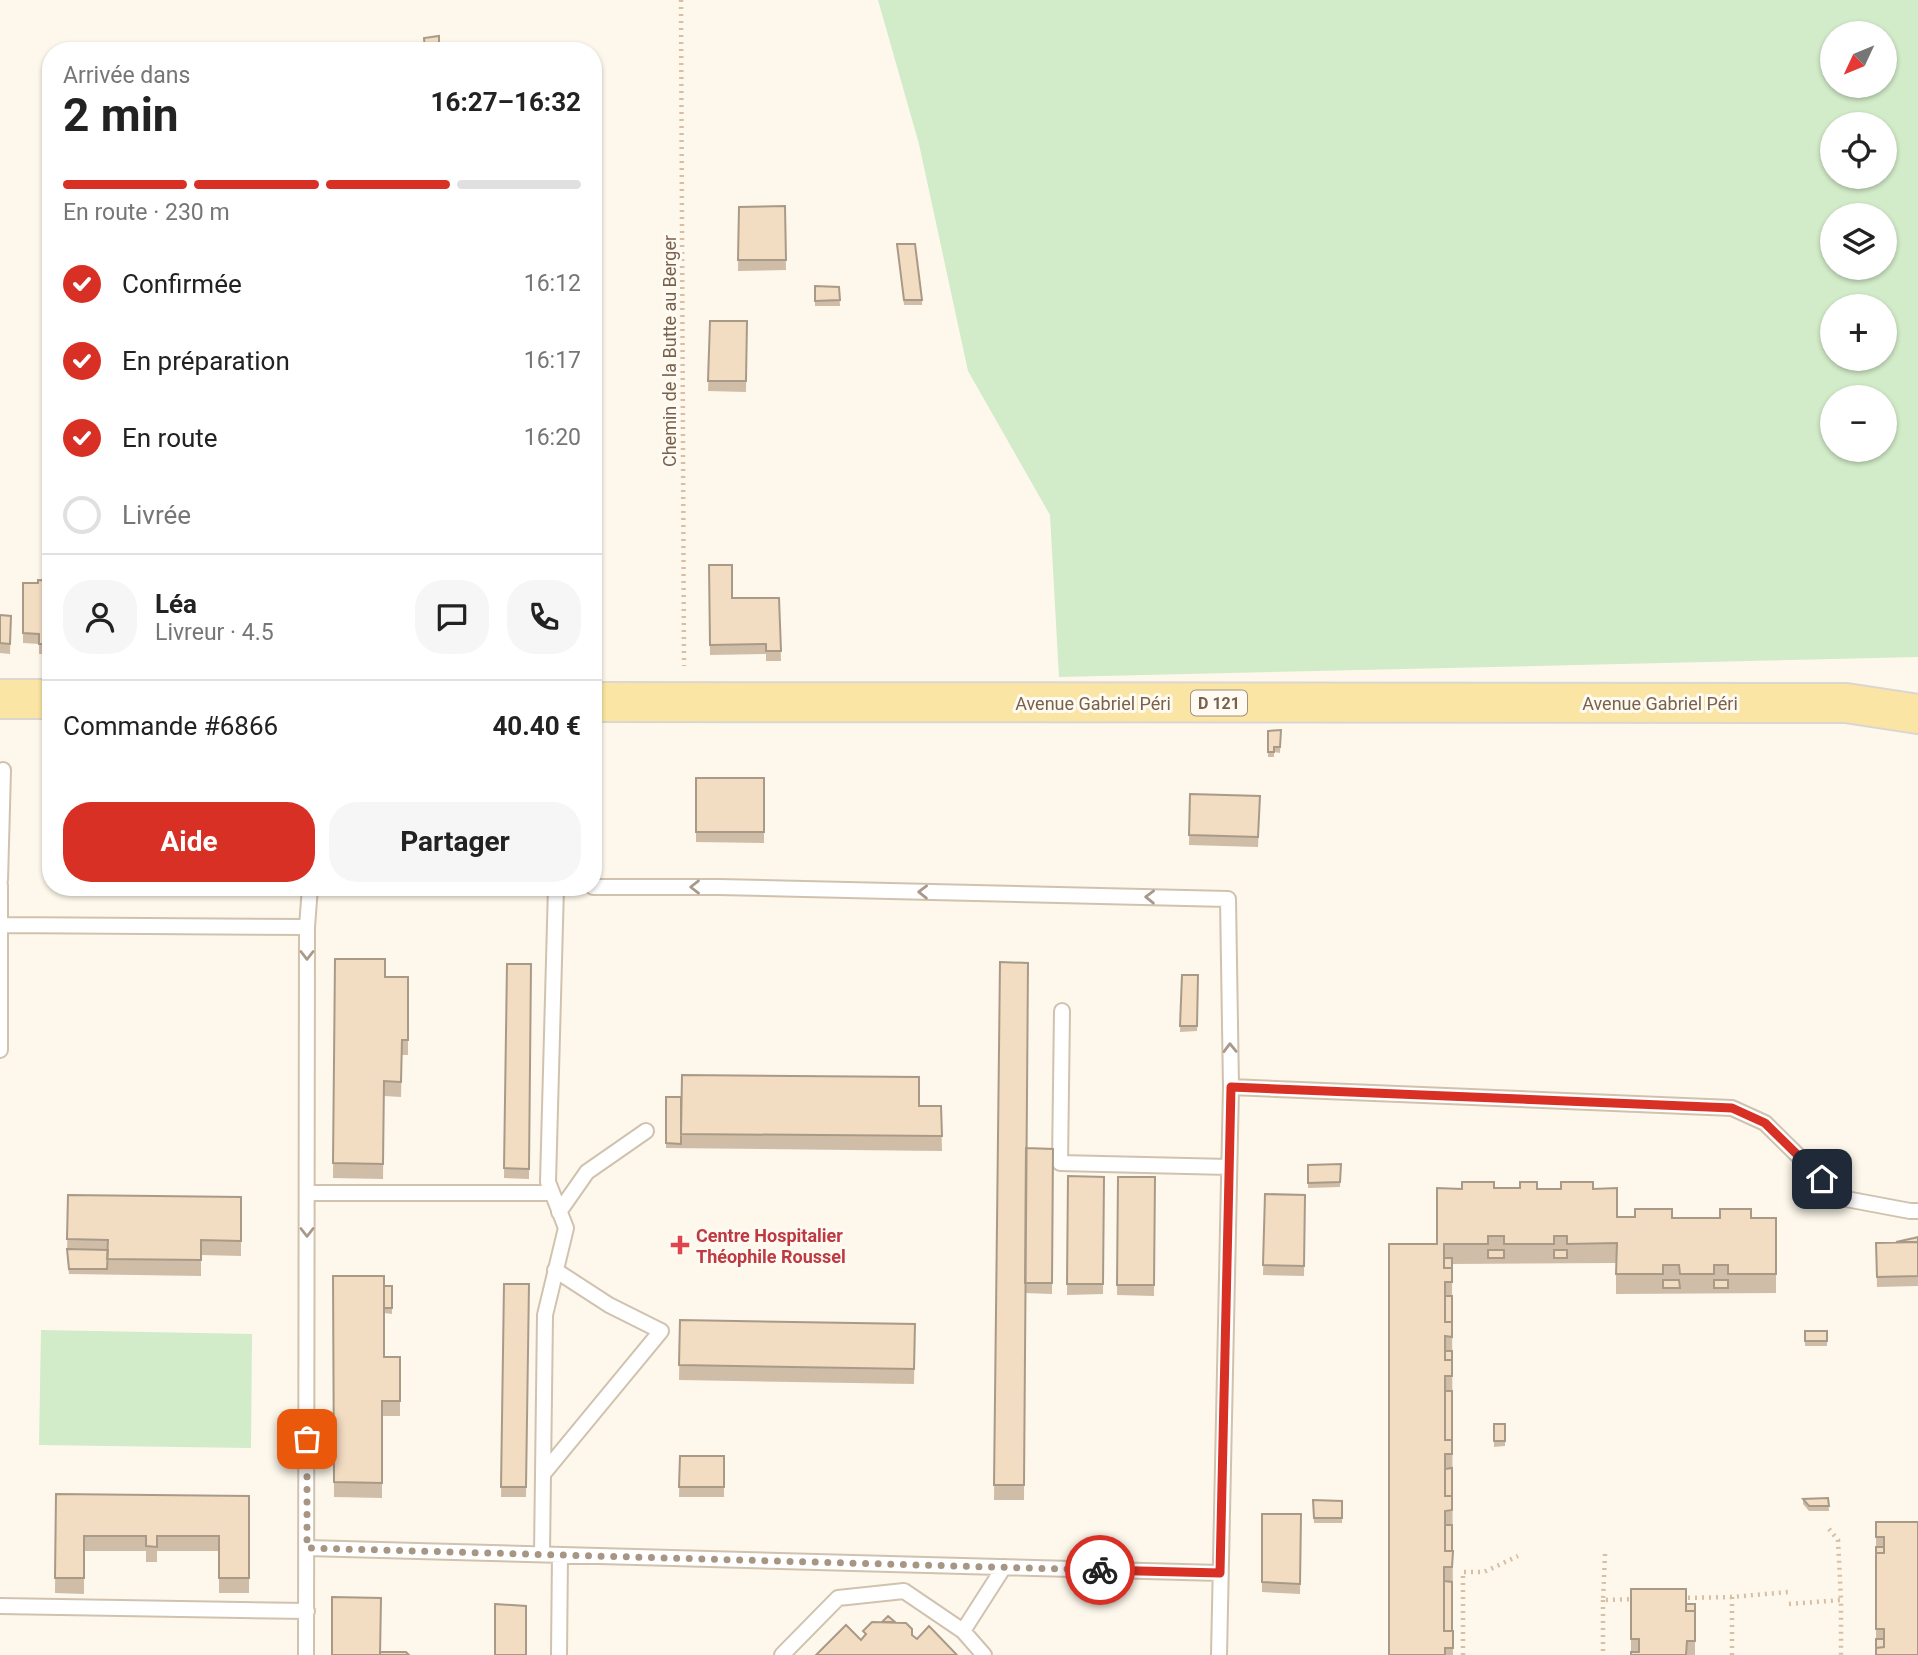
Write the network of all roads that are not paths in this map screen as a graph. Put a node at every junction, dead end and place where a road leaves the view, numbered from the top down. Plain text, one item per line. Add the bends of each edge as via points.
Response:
1 (1918, 690) edge
2 (0, 699) edge
3 (42, 699) edge
4 (602, 702) edge
5 (1846, 703) junction
6 (1918, 714) edge
7 (3, 770) dead end
8 (0, 883) edge
9 (602, 887) edge
10 (309, 896) edge
11 (556, 896) edge
12 (1, 925) edge
13 (307, 927) junction
14 (1062, 1011) dead end
15 (0, 1050) edge
16 (1231, 1087) junction
17 (646, 1131) dead end
18 (1229, 1167) junction
19 (307, 1193) junction
20 (552, 1193) junction
21 (1918, 1210) edge
22 (559, 1212) junction
23 (555, 1270) junction
24 (543, 1474) junction
25 (307, 1548) junction
26 (542, 1555) junction
27 (560, 1555) junction
28 (1004, 1567) junction
29 (1220, 1573) junction
30 (0, 1606) edge
31 (307, 1611) junction
32 (963, 1631) junction
33 (306, 1655) edge
34 (559, 1655) edge
35 (782, 1655) edge
36 (984, 1655) edge
37 (1219, 1655) edge

1 - 5 main road, Avenue Gabriel Péri / D 121
2 - 3 main road
4 - 5 main road, Avenue Gabriel Péri / D 121
5 - 6 main road, Avenue Gabriel Péri / D 121
7 - 8 lane
8 - 12 lane
16 -> 9 lane via 1228,899
10 - 13 lane
11 - 20 lane via 548,1182
12 - 13 lane
12 - 15 lane
13 -> 19 lane
14 - 18 lane via 1060,1163
16 - 18 lane
16 - 21 lane via 1732,1108 1765,1123 1841,1198
17 - 22 lane via 587,1172
18 - 29 lane
19 - 20 lane
19 -> 25 lane
20 - 22 lane
22 - 23 lane via 566,1228
23 - 24 lane via 545,1315
23 - 24 lane via 661,1331
24 - 26 lane
25 - 26 lane
25 - 31 lane
26 - 27 lane
27 - 28 lane
27 - 34 lane
28 - 29 lane
28 - 32 lane
29 - 37 lane
30 - 31 lane
31 - 33 lane
32 - 35 lane via 904,1591 838,1598
32 - 36 lane

